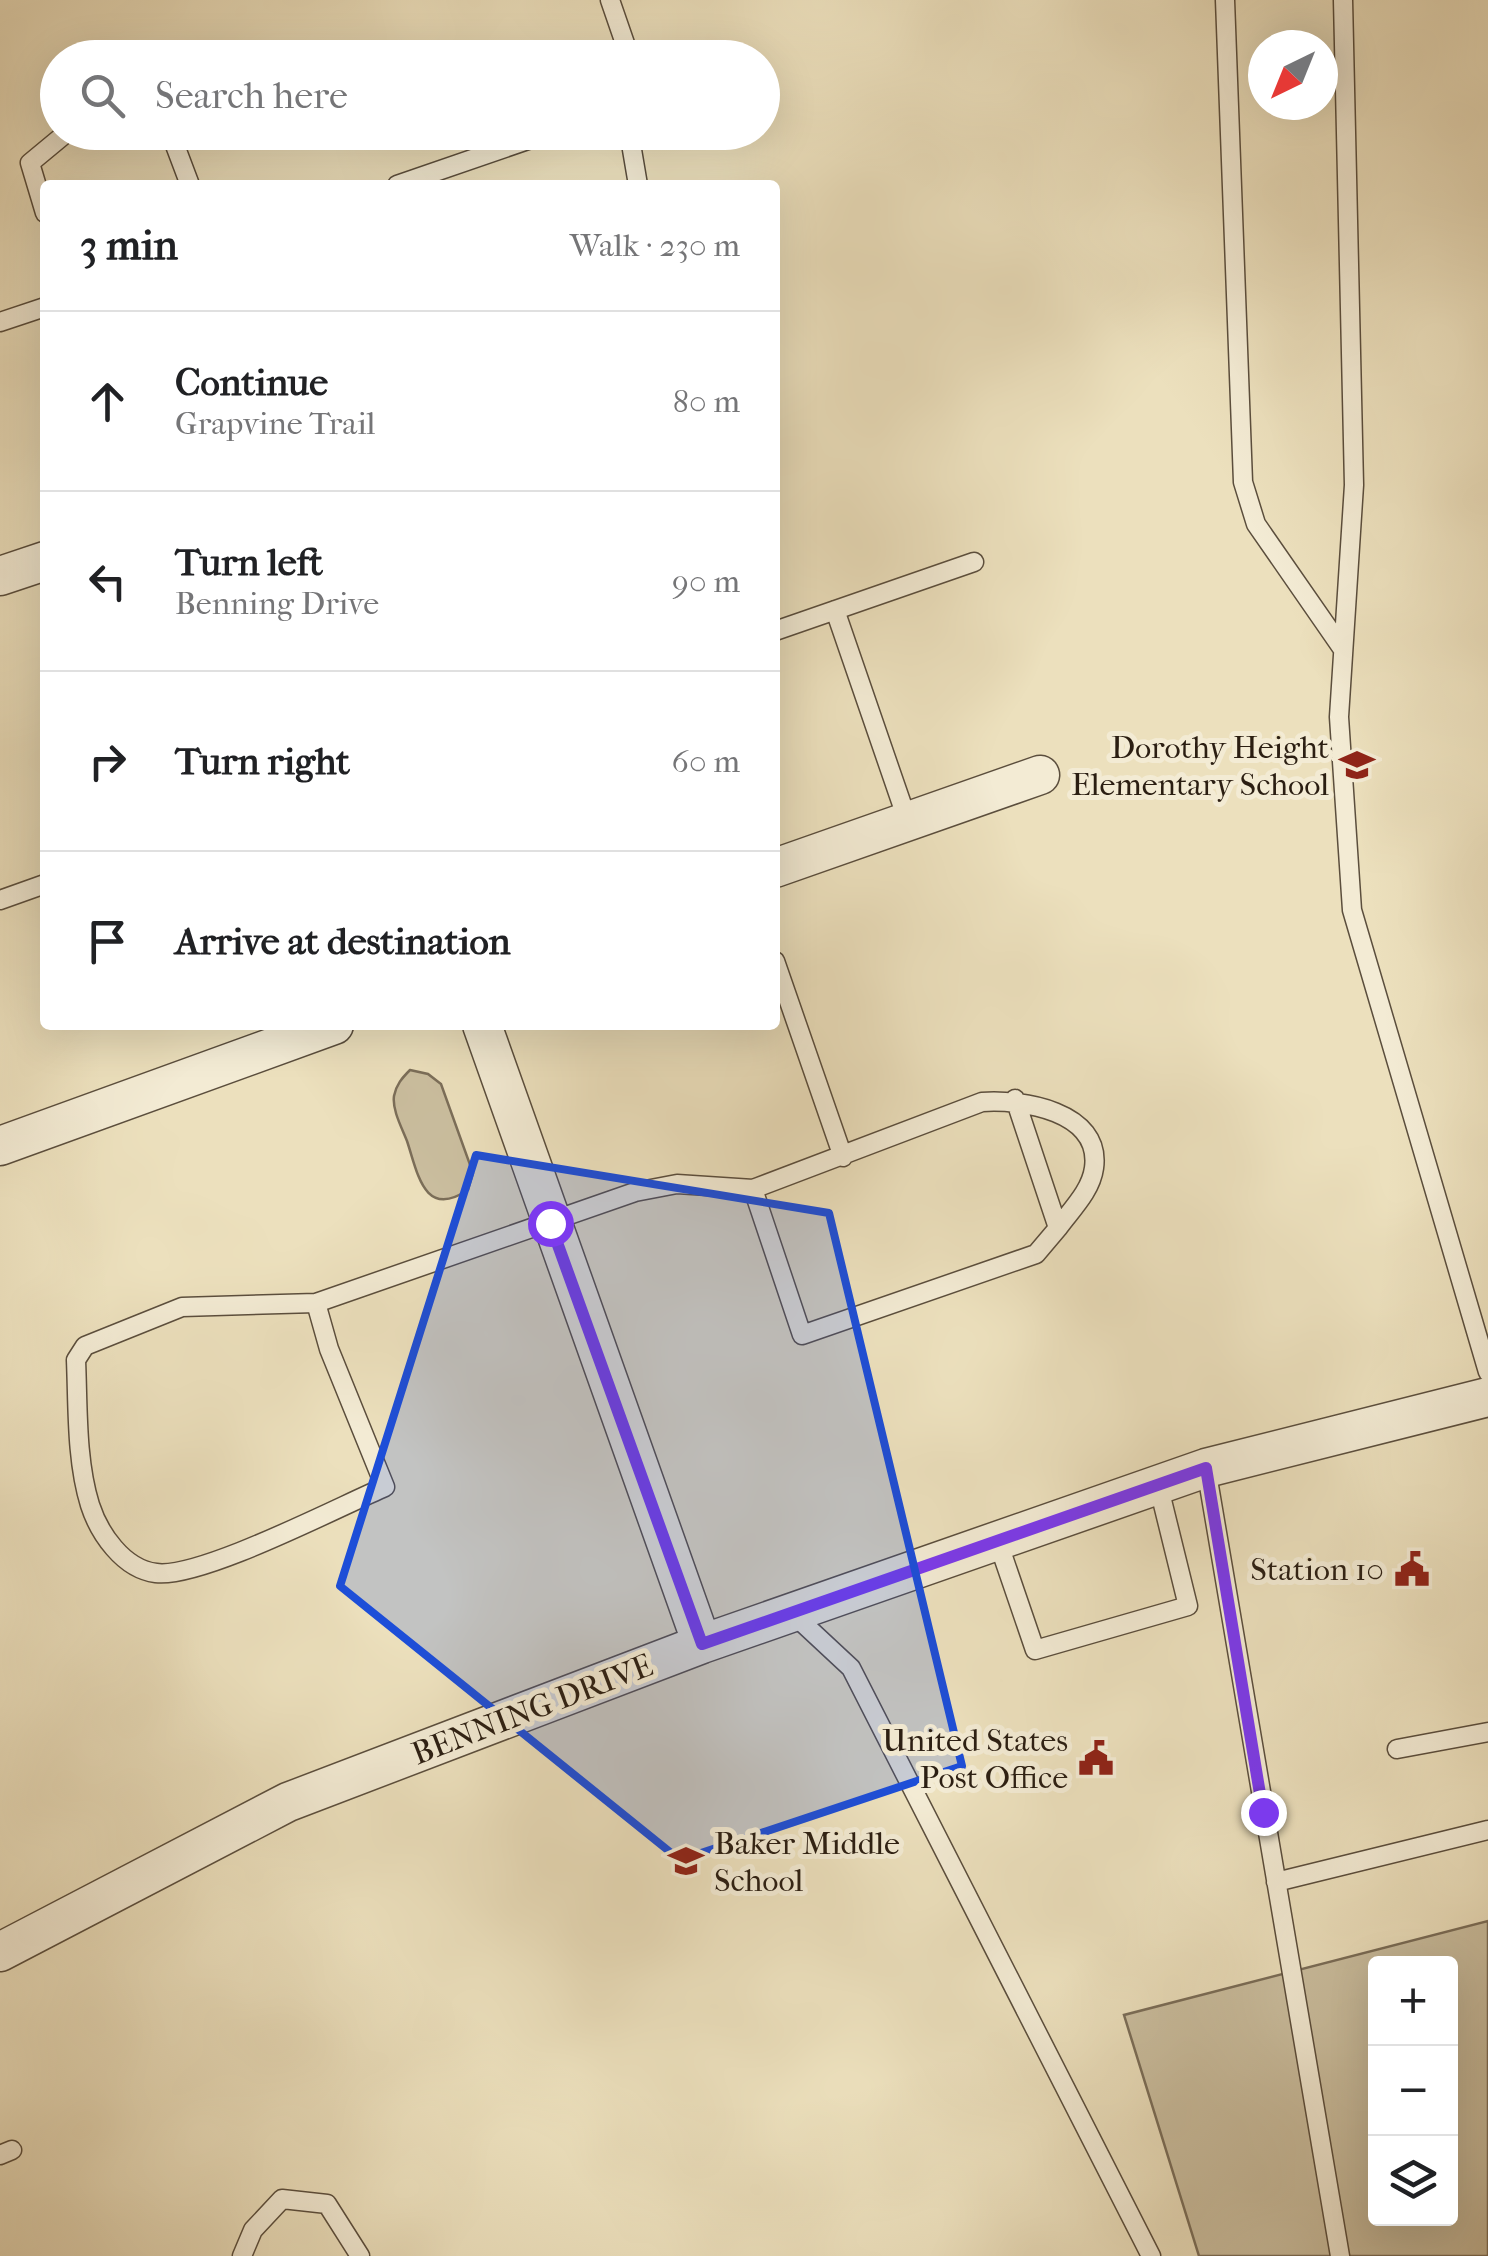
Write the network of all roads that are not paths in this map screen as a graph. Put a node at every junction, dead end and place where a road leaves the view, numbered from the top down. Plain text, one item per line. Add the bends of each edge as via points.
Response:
1 (610, 0) edge
2 (1225, 0) edge
3 (1344, 0) edge
4 (624, 40) edge
5 (46, 150) edge
6 (177, 150) edge
7 (499, 150) edge
8 (632, 150) edge
9 (188, 180) edge
10 (412, 180) edge
11 (637, 180) edge
12 (40, 196) edge
13 (40, 309) edge
14 (0, 322) edge
15 (974, 562) dead end
16 (40, 563) edge
17 (0, 576) edge
18 (835, 610) junction
19 (780, 629) edge
20 (1342, 648) junction
21 (1040, 775) dead end
22 (908, 822) junction
23 (780, 866) edge
24 (40, 886) edge
25 (0, 900) edge
26 (780, 975) edge
27 (320, 1030) edge
28 (484, 1030) edge
29 (1015, 1100) junction
30 (0, 1146) edge
31 (843, 1157) junction
32 (752, 1189) junction
33 (550, 1223) junction
34 (1058, 1228) junction
35 (316, 1303) junction
36 (1488, 1372) edge
37 (1488, 1398) edge
38 (1206, 1468) junction
39 (1158, 1484) junction
40 (997, 1538) junction
41 (791, 1612) junction
42 (702, 1644) junction
43 (1488, 1732) edge
44 (1397, 1749) dead end
45 (1488, 1830) edge
46 (1276, 1882) junction
47 (0, 1952) edge
48 (242, 2256) edge
49 (360, 2256) edge
50 (1151, 2256) edge
51 (1340, 2256) edge

1 - 4 lane
2 - 20 lane via 1244,482 1256,524
3 - 20 lane via 1354,485
5 - 12 lane via 30,163
6 - 9 lane
7 - 10 lane
8 - 11 lane
13 - 14 lane
15 - 18 lane
16 - 17 street
18 - 19 lane
18 - 22 lane
20 - 36 lane via 1339,717 1352,910
21 - 22 street
22 - 23 street
24 - 25 lane
26 - 31 lane
27 - 30 street
28 - 33 street
29 - 31 lane via 982,1102
29 - 34 lane
29 - 34 lane via 1060,1114 1085,1133 1095,1166 1087,1190
31 - 32 lane
32 - 33 lane via 677,1184
32 - 34 lane via 802,1335 1036,1254
33 - 35 lane
33 - 42 street
35 - 35 lane via 182,1307 85,1346 76,1360 89,1502 102,1535 128,1561 156,1573 204,1564 385,1487
37 - 38 street, BENNING DRIVE
38 - 39 street, BENNING DRIVE
38 - 46 lane
39 - 40 street, BENNING DRIVE
39 - 40 lane via 1188,1606 1035,1650
40 - 41 street, BENNING DRIVE
41 - 42 street, BENNING DRIVE
41 - 50 lane via 851,1668
42 - 47 street, BENNING DRIVE via 288,1802
43 - 44 lane
45 - 46 lane
46 - 51 lane
48 - 49 lane via 253,2230 282,2200 300,2198 327,2204

